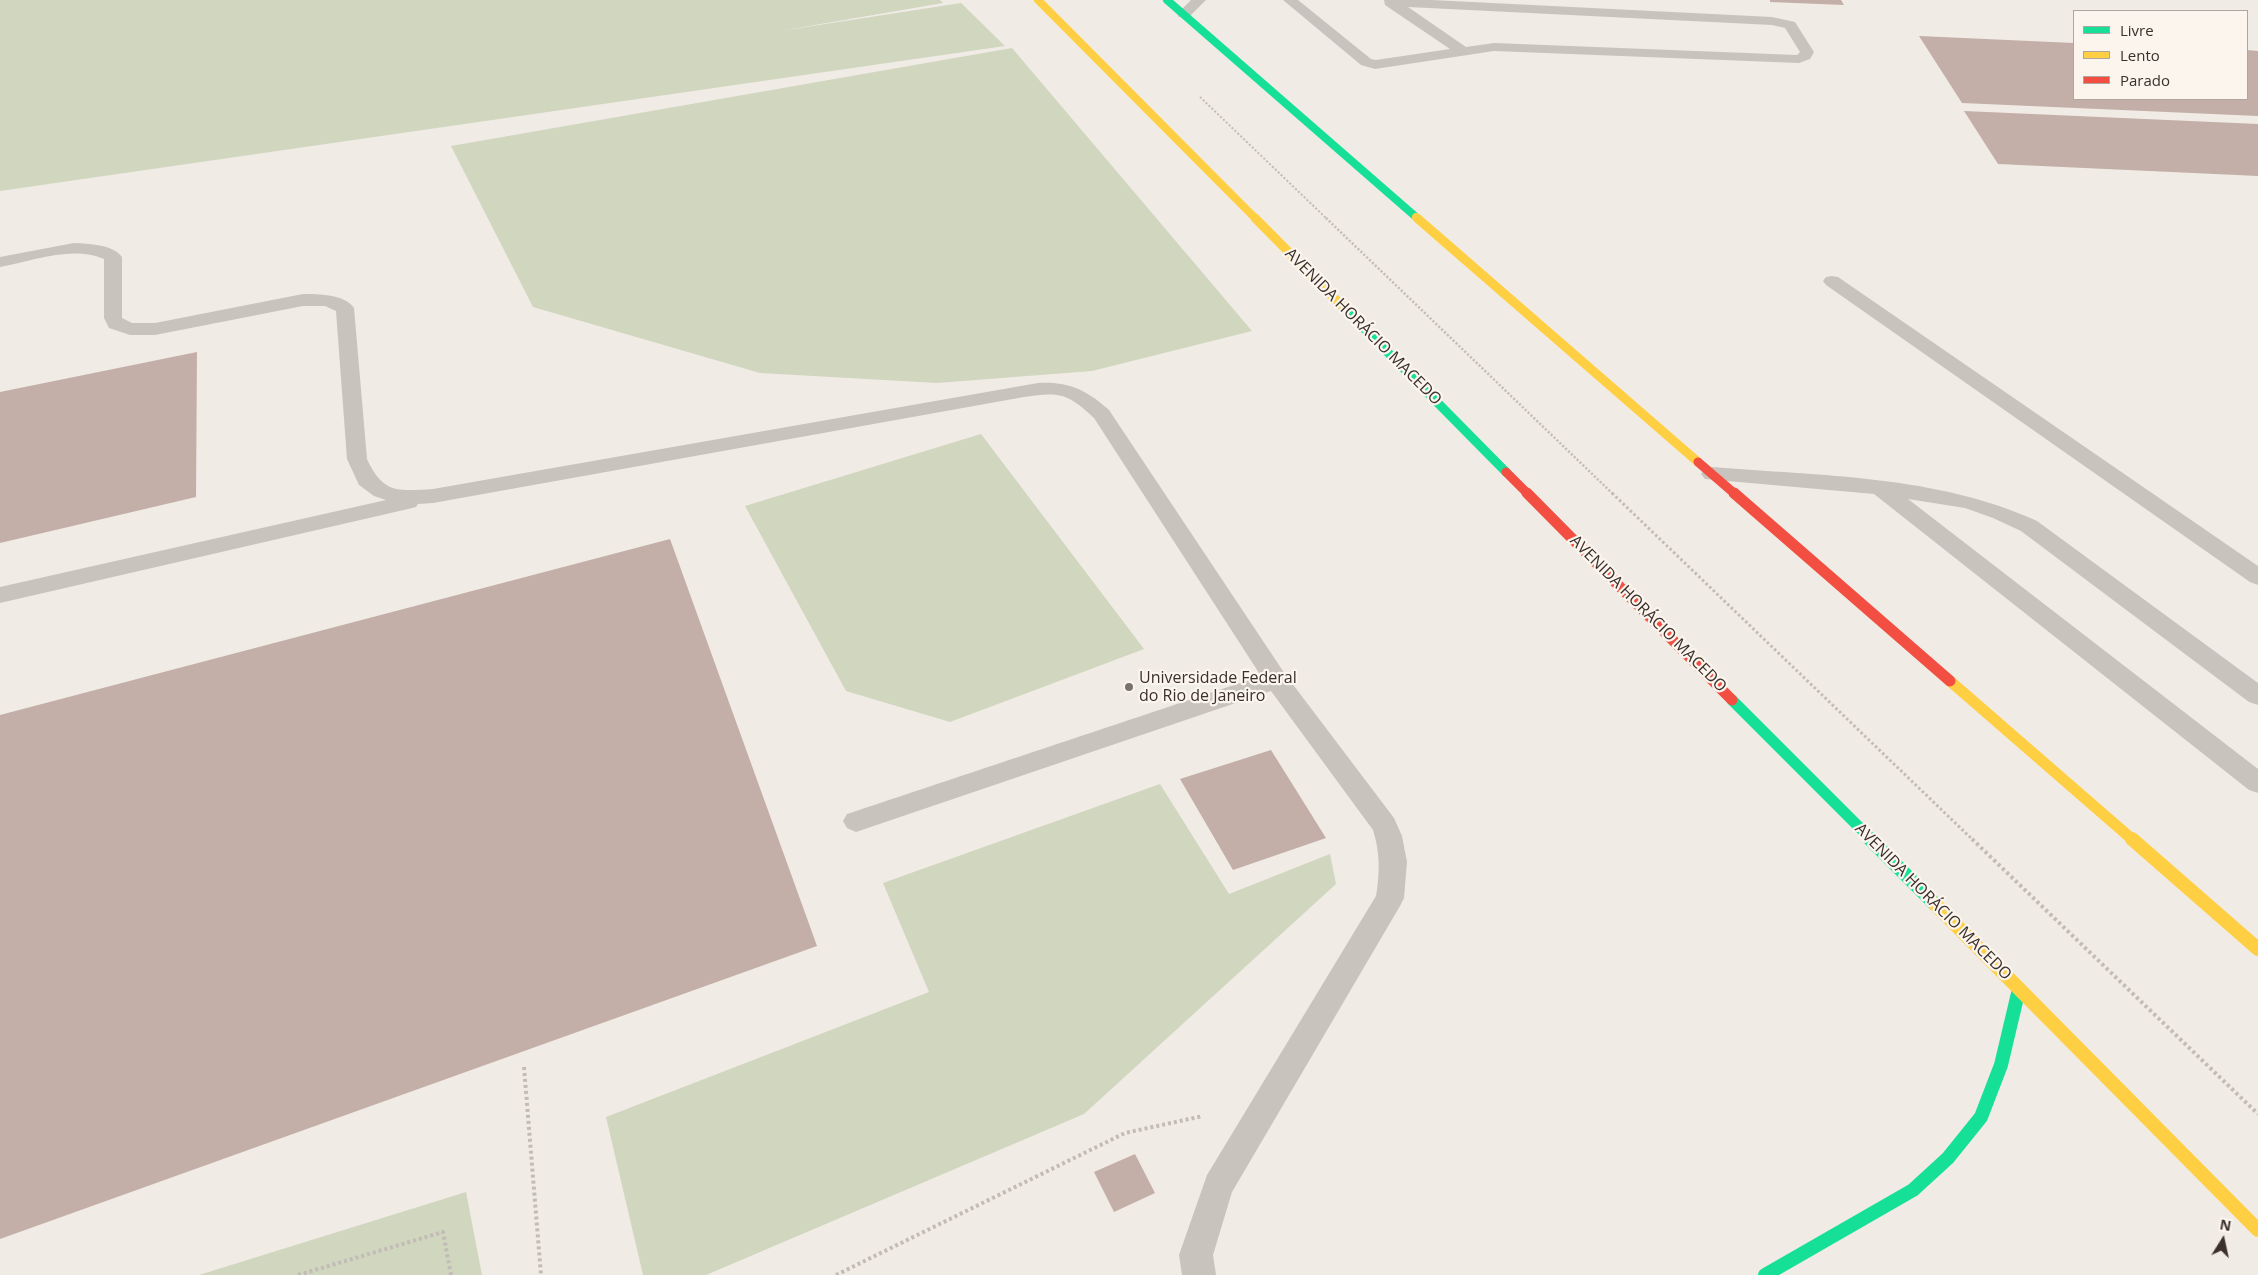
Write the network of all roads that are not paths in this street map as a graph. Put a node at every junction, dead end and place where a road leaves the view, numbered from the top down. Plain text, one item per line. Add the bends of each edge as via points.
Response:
1 (1038, 0) edge
2 (1167, 0) edge
3 (1199, 0) edge
4 (1290, 0) edge
5 (1389, 1) edge
6 (1184, 14) junction
7 (1462, 51) junction
8 (0, 262) edge
9 (1832, 282) dead end
10 (1712, 474) junction
11 (1880, 488) junction
12 (433, 496) junction
13 (2258, 578) edge
14 (0, 595) edge
15 (1276, 680) junction
16 (2258, 696) edge
17 (2258, 783) edge
18 (856, 821) dead end
19 (2258, 949) edge
20 (2019, 988) junction
21 (2258, 1230) edge
22 (1199, 1275) edge
23 (1764, 1275) edge

1 - 20 street, AVENIDA HORÁCIO MACEDO
2 - 6 street
3 - 6 lane
4 - 7 lane via 1366,62 1375,65
5 - 7 lane
5 - 7 lane via 1777,21 1790,25 1807,52 1799,59 1494,47
6 - 10 street
8 - 12 lane via 88,248 104,251 113,257 113,318 116,324 130,329 155,330 303,300 336,302 345,308 357,459 367,480 386,494
9 - 13 lane
10 - 11 lane
10 - 19 street
11 - 16 lane via 1968,502 2029,526
11 - 17 lane
12 - 14 lane
12 - 15 lane via 1024,390 1069,389 1083,396 1102,414
15 - 18 lane
15 - 22 lane via 1385,826 1392,844 1395,873 1390,898 1218,1186 1196,1255
20 - 21 street, AVENIDA HORÁCIO MACEDO
20 - 23 street via 2001,1064 1981,1117 1948,1158 1912,1190

